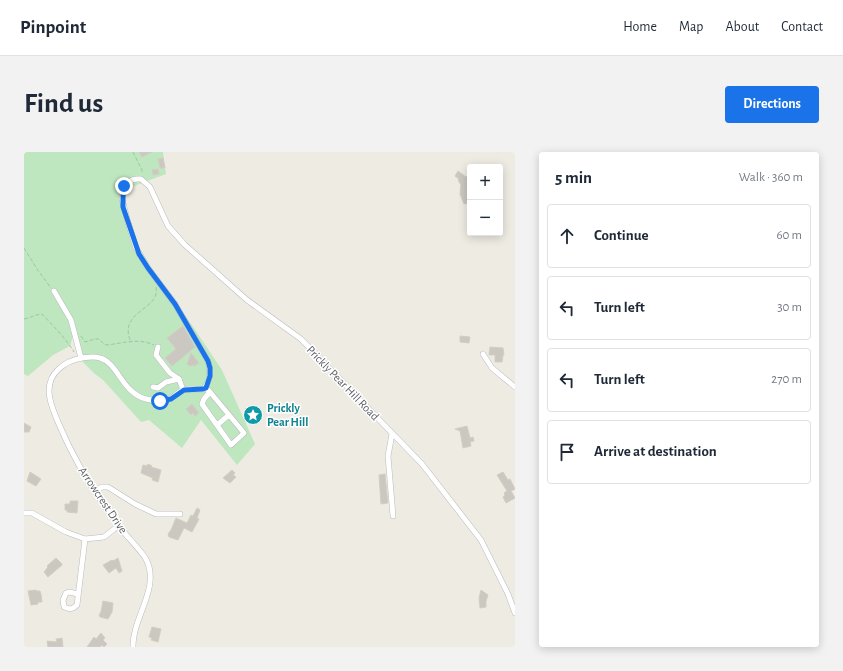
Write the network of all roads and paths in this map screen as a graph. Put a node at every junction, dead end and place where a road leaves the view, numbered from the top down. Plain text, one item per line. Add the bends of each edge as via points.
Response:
1 (133, 152) edge
2 (141, 180) junction
3 (24, 248) edge
4 (156, 285) dead end
5 (54, 291) joint
6 (24, 318) edge
7 (80, 335) dead end
8 (130, 341) junction
9 (158, 347) joint
10 (483, 354) dead end
11 (77, 359) junction
12 (179, 380) junction
13 (515, 386) edge
14 (153, 387) dead end
15 (206, 388) junction
16 (184, 390) junction
17 (210, 392) junction
18 (229, 415) junction
19 (217, 425) junction
20 (392, 434) junction
21 (95, 491) junction
22 (24, 513) edge
23 (180, 514) dead end
24 (393, 516) dead end
25 (118, 526) junction
26 (86, 539) junction
27 (78, 594) dead end
28 (515, 613) edge
29 (133, 647) edge

1 - 2 path via 142,170
2 - 15 street via 137,178 124,186 123,207 136,248 143,261 175,304 208,361 210,376
2 - 20 street, Prickly Pear Hill Road via 150,187 168,226 186,245 247,300 301,339
3 - 5 path
4 - 8 path via 157,293 154,300 130,322 127,330
5 - 11 street via 71,320 75,332
6 - 11 path via 31,318 40,313 44,315 63,336
7 - 8 path via 85,342 95,338 105,345
8 - 9 path via 146,341
9 - 12 street via 156,355
10 - 13 street via 492,368
11 - 16 street via 99,357 106,361 129,390 142,398 153,401 171,399
11 - 21 street, Arrowcrest Drive via 64,364 54,374 49,389 50,402 64,436
12 - 14 street via 166,382 158,388
12 - 16 street
15 - 16 street
15 - 17 street
17 - 18 street
17 - 19 street via 202,404
18 - 19 street
18 - 19 street via 244,433 231,445
20 - 24 street via 388,456
20 - 28 street, Prickly Pear Hill Road via 422,464 481,540
21 - 23 street via 108,487 156,514
21 - 25 street, Arrowcrest Drive
22 - 26 street via 32,513 66,532
25 - 26 street via 104,537
25 - 29 street, Arrowcrest Drive via 146,559 149,572 150,581 135,631
26 - 27 street

